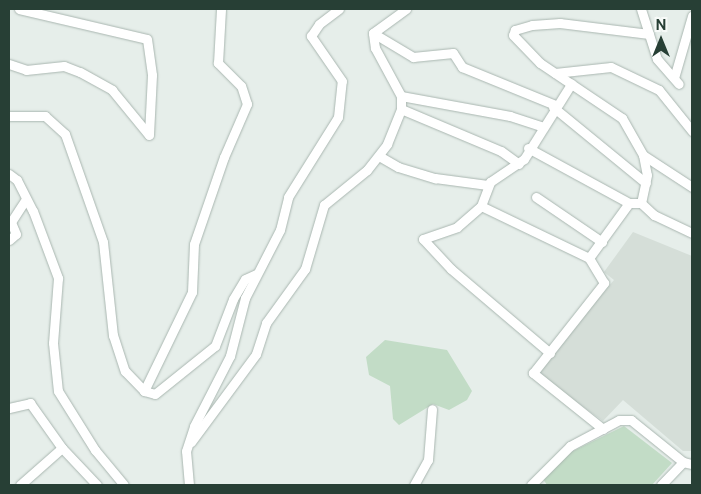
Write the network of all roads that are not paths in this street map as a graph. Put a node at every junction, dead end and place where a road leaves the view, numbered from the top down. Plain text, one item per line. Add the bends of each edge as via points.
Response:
1 (19, 9) edge
2 (221, 9) edge
3 (339, 9) edge
4 (406, 9) edge
5 (641, 9) edge
6 (692, 16) edge
7 (373, 33) junction
8 (649, 34) junction
9 (9, 64) edge
10 (556, 74) junction
11 (570, 84) junction
12 (401, 96) junction
13 (554, 106) junction
14 (401, 109) junction
15 (9, 116) edge
16 (541, 126) junction
17 (692, 131) edge
18 (528, 148) junction
19 (643, 155) junction
20 (379, 156) junction
21 (519, 164) junction
22 (9, 174) edge
23 (646, 183) junction
24 (488, 185) junction
25 (692, 187) edge
26 (536, 197) dead end
27 (26, 199) junction
28 (629, 203) junction
29 (641, 203) junction
30 (481, 206) junction
31 (692, 233) edge
32 (9, 240) edge
33 (602, 242) junction
34 (588, 258) junction
35 (256, 274) junction
36 (550, 353) junction
37 (144, 391) junction
38 (9, 408) edge
39 (432, 409) dead end
40 (603, 429) junction
41 (188, 443) junction
42 (62, 448) junction
43 (688, 463) edge
44 (20, 485) edge
45 (97, 485) edge
46 (124, 485) edge
47 (189, 485) edge
48 (414, 485) edge
49 (531, 485) edge
50 (661, 485) edge

1 - 9 street via 147,39 152,74 149,135 112,90 80,72 64,66 26,70
2 - 37 street via 218,63 241,86 247,104 224,157 194,244 192,292
3 - 35 street via 319,24 312,36 342,81 338,117 288,197 280,230
4 - 7 street
5 - 8 street
6 - 8 street via 676,81 658,59
7 - 12 street via 375,48
7 - 13 street via 413,57 454,53 462,67
8 - 10 street via 585,24 532,25 515,30 513,35
10 - 11 street
10 - 17 street via 610,67 659,90
11 - 13 street
11 - 19 street via 622,118
12 - 14 street
12 - 16 street via 510,116
13 - 16 street
13 - 23 street
14 - 20 street
14 - 21 street via 501,151
15 - 37 street via 45,116 64,134 103,242 116,343 125,371
16 - 18 street
18 - 21 street
18 - 28 street
19 - 23 street
19 - 25 street
20 - 24 street via 398,167 435,178
20 - 41 street via 324,205 305,269 266,323 256,354
21 - 24 street
22 - 27 street via 17,180
23 - 29 street
24 - 30 street
26 - 33 street
27 - 32 street via 11,222 16,234
27 - 46 street via 58,278 53,343 56,386 95,450
28 - 29 street
28 - 33 street
29 - 31 street via 654,215
30 - 34 street
30 - 36 street via 457,227 423,239 451,269
33 - 34 street
34 - 36 street via 604,283
35 - 37 street via 245,279 233,299 215,346 155,394
35 - 41 street via 245,298 230,356
36 - 40 street via 533,373
38 - 42 street via 30,403
39 - 48 street via 428,460
40 - 43 street via 619,420 631,420
40 - 49 street via 570,446
41 - 47 street
42 - 44 street
42 - 45 street
43 - 50 street

